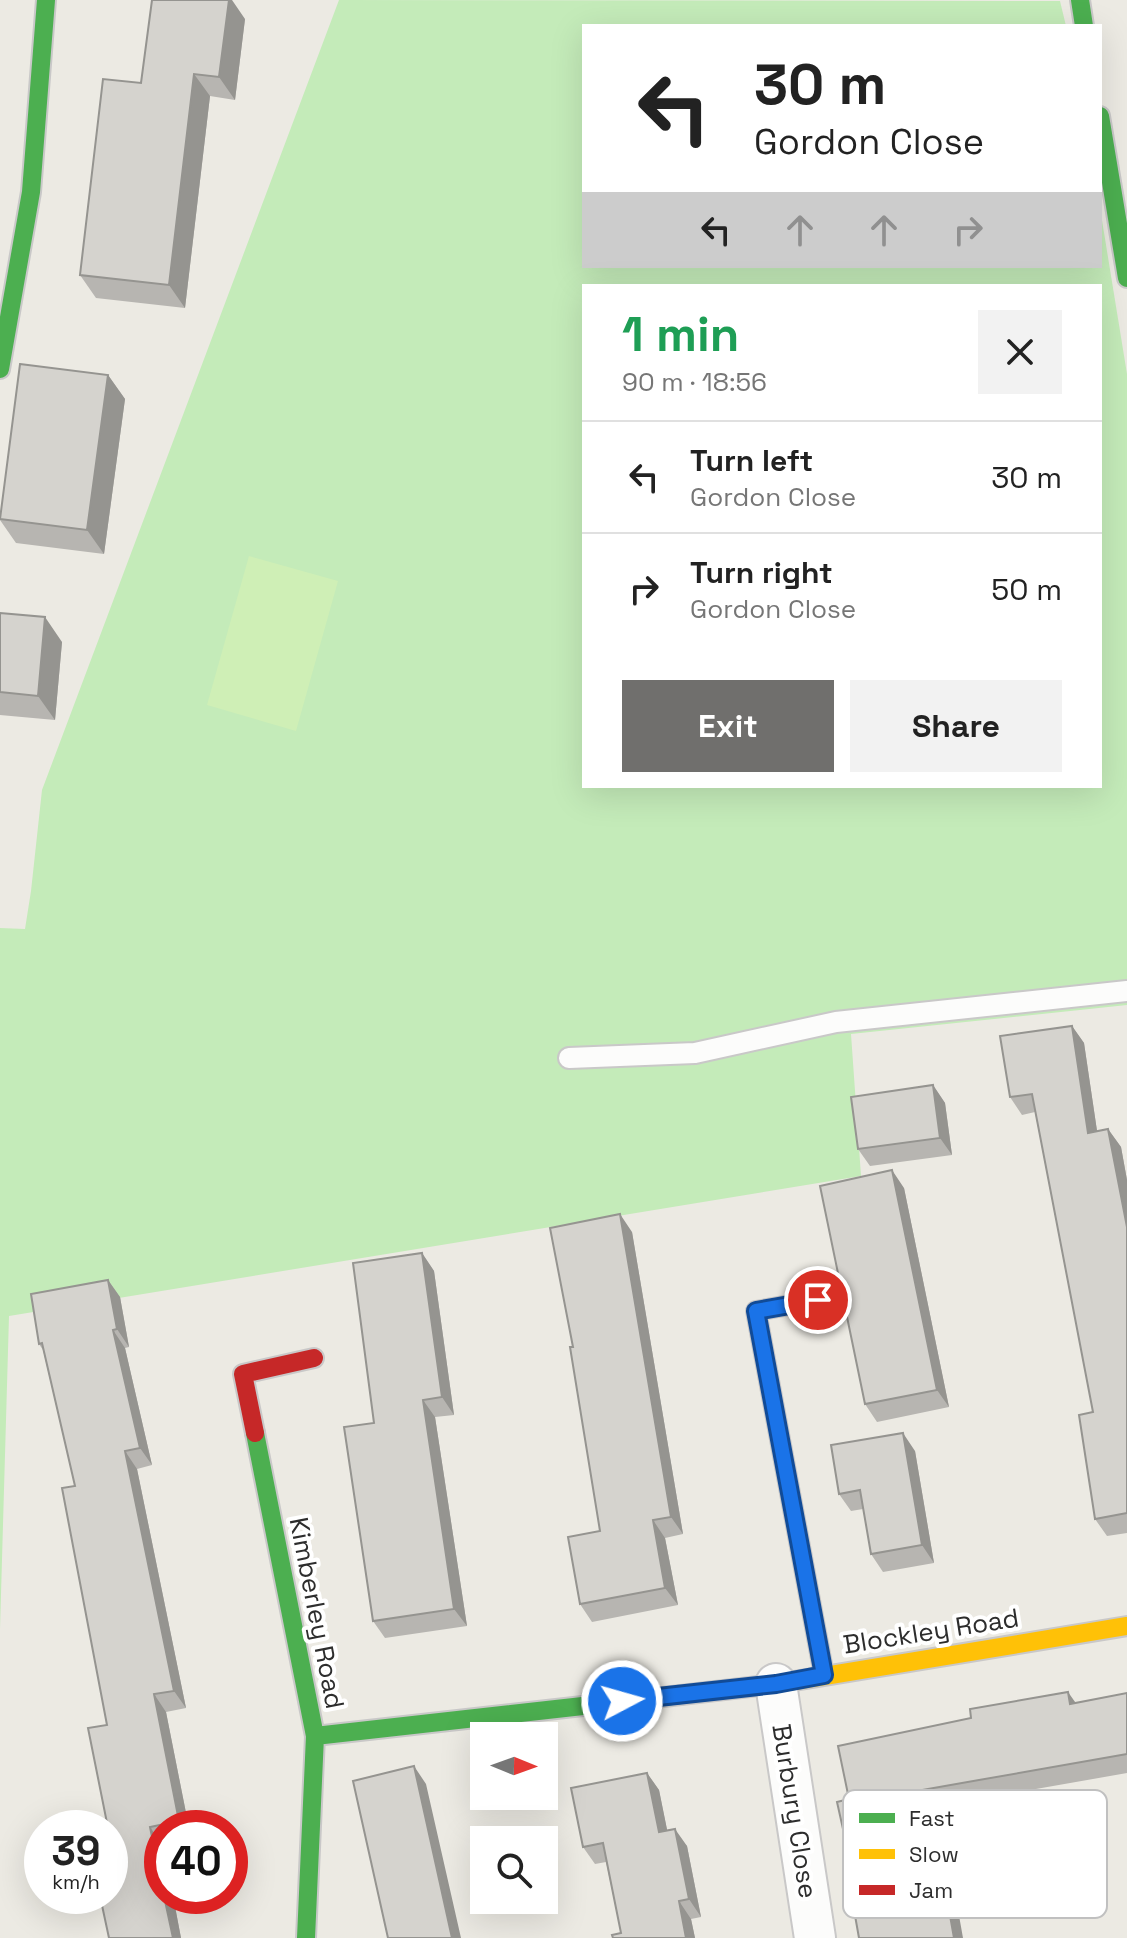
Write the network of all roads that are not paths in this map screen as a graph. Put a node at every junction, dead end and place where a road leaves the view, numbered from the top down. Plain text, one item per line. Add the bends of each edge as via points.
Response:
1 (46, 0) edge
2 (1080, 0) edge
3 (1084, 24) edge
4 (1102, 128) edge
5 (1127, 278) edge
6 (0, 369) edge
7 (1127, 991) edge
8 (569, 1058) dead end
9 (818, 1300) dead end
10 (314, 1358) dead end
11 (1127, 1626) edge
12 (824, 1675) junction
13 (776, 1684) junction
14 (315, 1736) junction
15 (306, 1938) edge
16 (815, 1938) edge

1 - 6 street via 31,192
2 - 3 street
4 - 5 street
7 - 8 lane via 836,1022 695,1053
9 - 12 street via 756,1311
10 - 14 street, Kimberley Road via 243,1374
11 - 12 street, Blockley Road
12 - 13 street, Blockley Road
13 - 14 street, Blockley Road
13 - 16 street, Burbury Close
14 - 15 street, Kimberley Road

